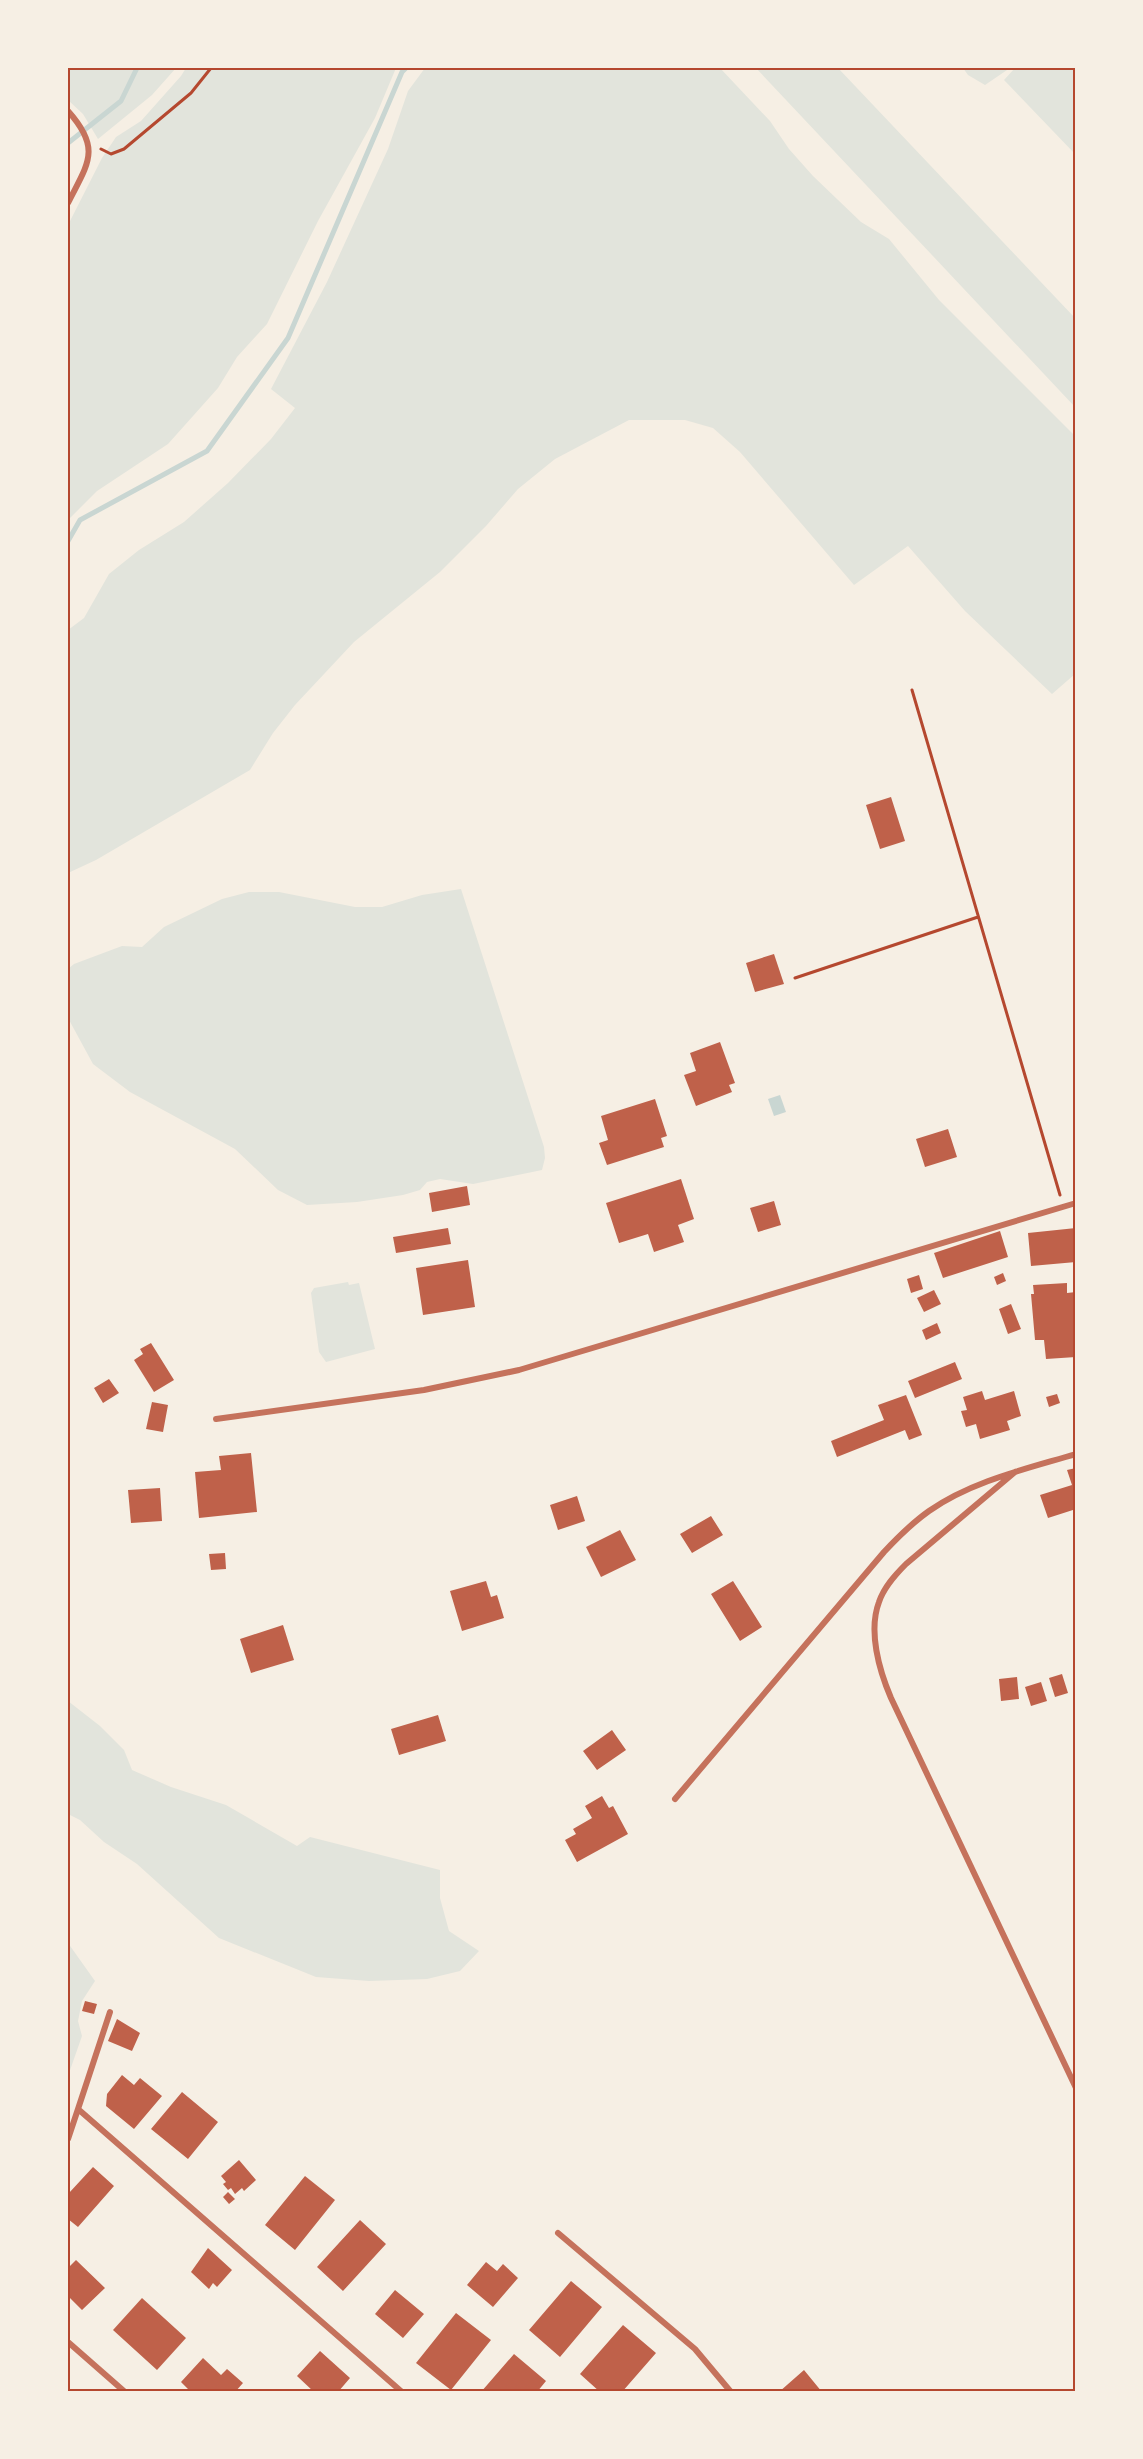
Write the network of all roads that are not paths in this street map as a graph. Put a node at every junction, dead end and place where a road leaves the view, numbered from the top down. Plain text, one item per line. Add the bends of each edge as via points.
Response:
1 (69, 112) edge
2 (68, 203) edge
3 (1076, 1203) edge
4 (216, 1419) dead end
5 (1076, 1454) edge
6 (1015, 1472) junction
7 (675, 1799) dead end
8 (110, 2012) dead end
9 (1076, 2088) edge
10 (78, 2109) junction
11 (68, 2139) edge
12 (558, 2233) dead end
13 (68, 2342) edge
14 (125, 2391) edge
15 (402, 2391) edge
16 (731, 2391) edge

1 - 2 street via 89,144 87,165
3 - 4 street via 510,1372 424,1390
5 - 6 street
6 - 7 street via 955,1496 902,1533
6 - 9 street via 894,1577 878,1605 876,1643 891,1698
8 - 10 street
10 - 11 street
10 - 15 street
12 - 16 street via 695,2349
13 - 14 street

